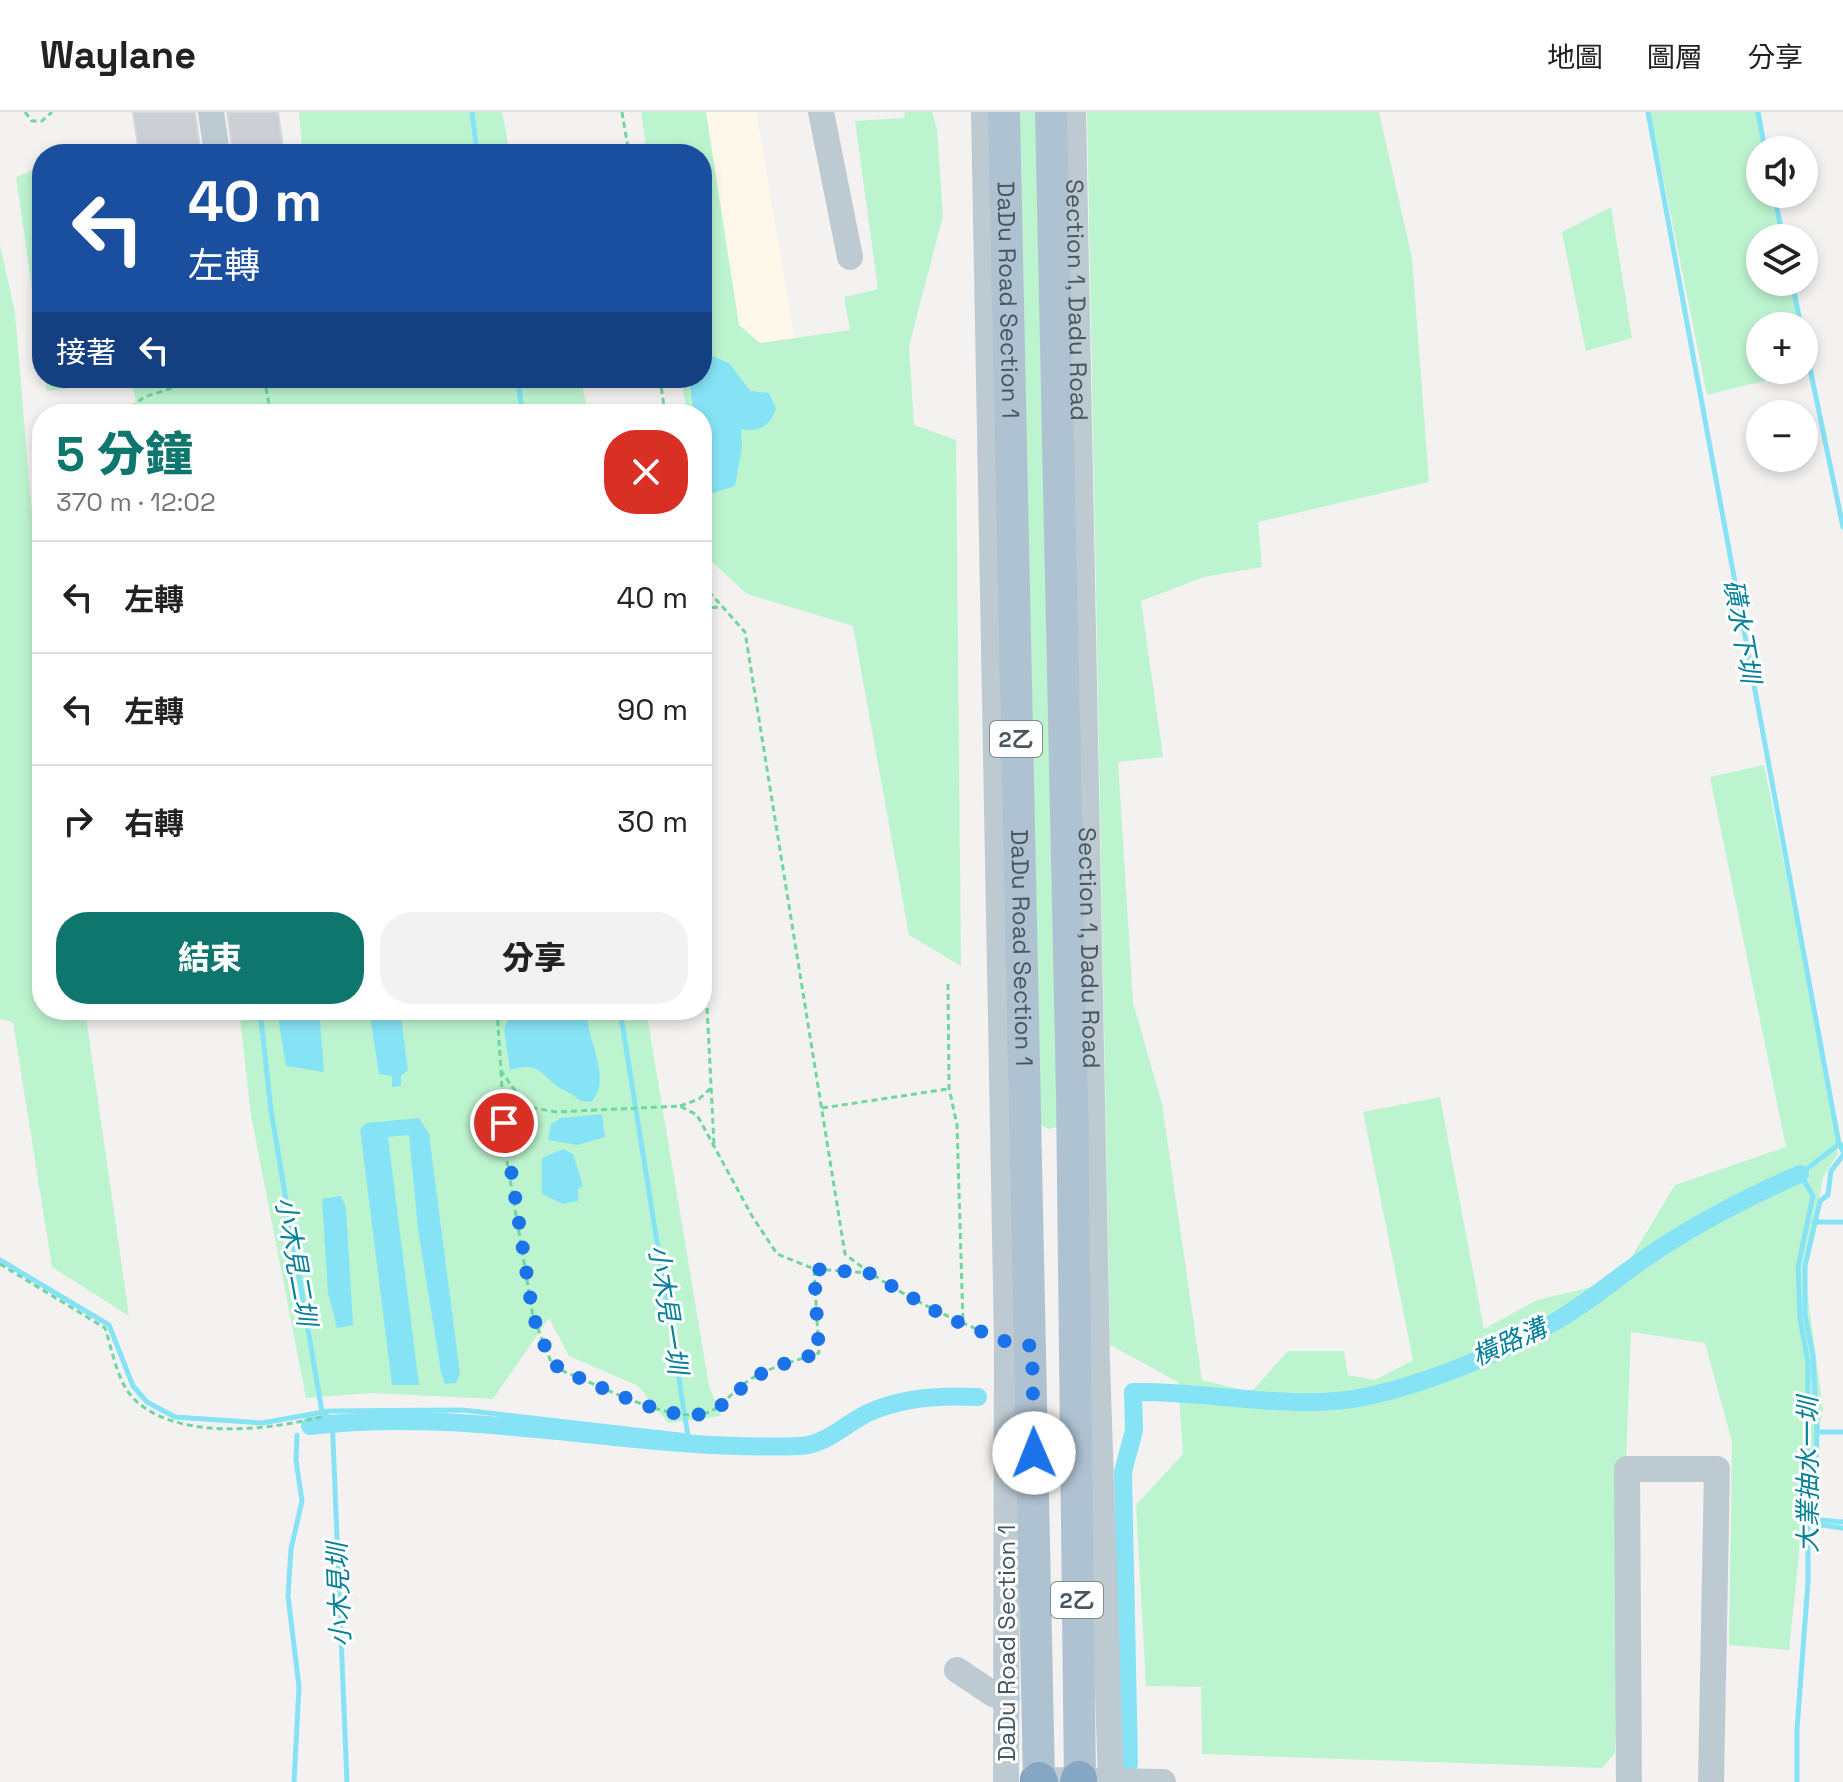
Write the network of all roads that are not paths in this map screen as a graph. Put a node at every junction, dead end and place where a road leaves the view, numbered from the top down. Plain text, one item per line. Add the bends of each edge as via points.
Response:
1 (211, 112) edge
2 (821, 112) edge
3 (984, 112) edge
4 (1004, 112) edge
5 (1051, 112) edge
6 (1073, 112) edge
7 (216, 144) edge
8 (850, 257) dead end
9 (1016, 1359) junction
10 (1086, 1362) junction
11 (1020, 1422) junction
12 (957, 1670) dead end
13 (1007, 1697) junction
14 (1031, 1781) edge
15 (1109, 1781) edge
16 (1163, 1782) edge
17 (1629, 1782) edge
18 (1711, 1782) edge

1 - 7 street
2 - 8 street
3 - 9 street, DaDu Road Section 1
4 - 9 main road, DaDu Road Section 1 / 2乙
5 - 10 main road, Section 1, Dadu Road / 2乙 via 1072,1078
6 - 10 street, Section 1, Dadu Road
9 - 11 main road, DaDu Road Section 1 / 2乙
10 - 15 main road, Section 1, Dadu Road / 2乙
11 - 13 street, DaDu Road Section 1
11 - 14 main road, DaDu Road Section 1 / 2乙
12 - 13 street via 993,1694
13 - 14 street, DaDu Road Section 1
14 - 15 street
15 - 16 street
17 - 18 street via 1627,1469 1717,1469

